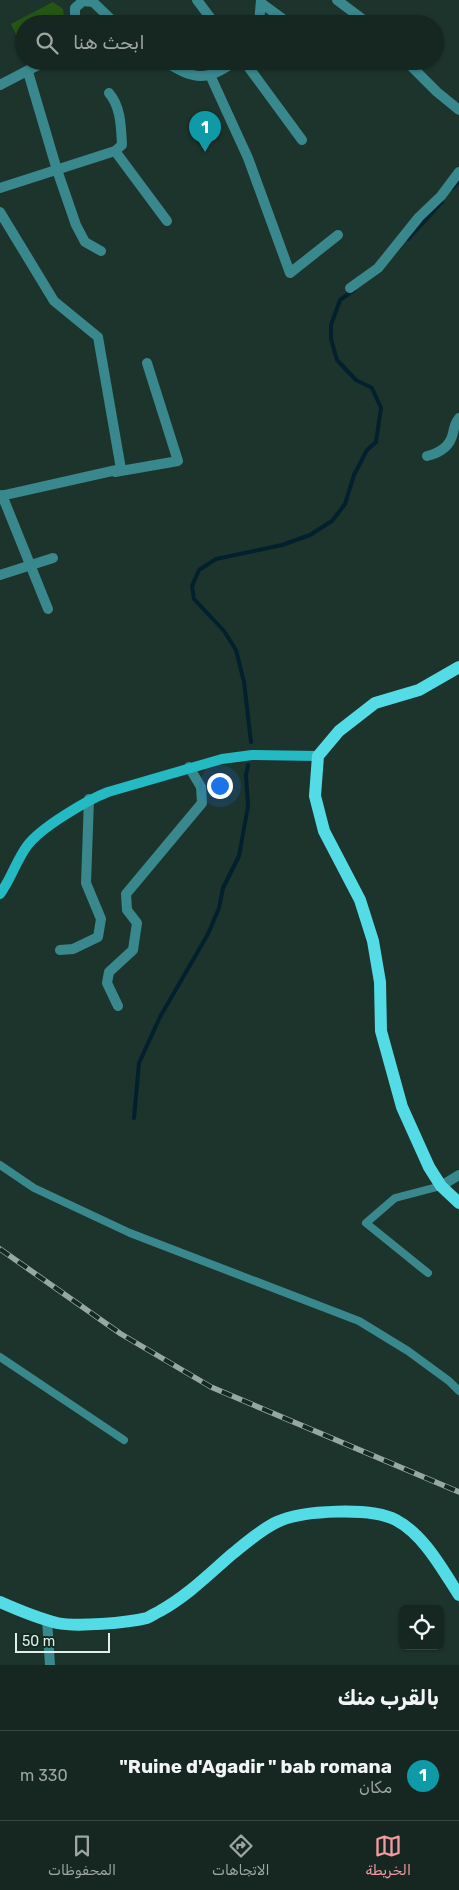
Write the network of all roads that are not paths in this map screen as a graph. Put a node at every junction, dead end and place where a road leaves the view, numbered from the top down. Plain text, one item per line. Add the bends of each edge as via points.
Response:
1 (83, 0) edge
2 (197, 0) edge
3 (337, 0) edge
4 (261, 2) edge
5 (75, 15) edge
6 (107, 15) edge
7 (208, 15) edge
8 (260, 15) edge
9 (278, 15) edge
10 (357, 15) edge
11 (31, 70) edge
12 (178, 70) edge
13 (219, 70) edge
14 (251, 70) edge
15 (415, 70) edge
16 (28, 72) junction
17 (210, 75) junction
18 (0, 85) edge
19 (109, 93) dead end
20 (459, 110) edge
21 (302, 140) dead end
22 (114, 151) junction
23 (57, 170) junction
24 (459, 172) edge
25 (0, 188) edge
26 (0, 212) edge
27 (167, 221) dead end
28 (338, 235) dead end
29 (101, 251) dead end
30 (350, 288) dead end
31 (147, 363) dead end
32 (459, 418) edge
33 (427, 456) dead end
34 (107, 473) junction
35 (1, 496) edge
36 (53, 558) dead end
37 (30, 565) junction
38 (0, 575) edge
39 (48, 609) dead end
40 (459, 667) edge
41 (318, 756) junction
42 (189, 767) junction
43 (90, 799) junction
44 (0, 894) edge
45 (60, 950) dead end
46 (118, 1006) dead end
47 (0, 1165) edge
48 (459, 1175) edge
49 (441, 1186) junction
50 (459, 1203) edge
51 (428, 1273) dead end
52 (0, 1356) edge
53 (459, 1391) edge
54 (124, 1440) dead end
55 (459, 1594) edge
56 (0, 1602) edge
57 (47, 1620) junction
58 (50, 1665) edge

1 - 5 street via 75,8
1 - 6 street via 93,2
2 - 7 street
3 - 10 street
4 - 8 street
4 - 9 street
11 - 16 street
12 - 17 street via 203,77
13 - 17 street
14 - 21 street
15 - 20 street
16 - 18 street
16 - 23 street
17 - 28 street via 248,158 290,273
19 - 22 street via 116,100 120,120 122,145
22 - 23 street
22 - 27 street
23 - 25 street
23 - 29 street via 85,242
24 - 30 street via 378,268
26 - 34 street via 54,301 98,337 121,469
31 - 34 street via 178,461
32 - 33 street via 447,446 437,454
34 - 35 street
35 - 37 street
36 - 37 street
37 - 38 street
37 - 39 street
40 - 41 main road via 419,690 375,703 339,732
41 - 42 main road via 252,755
41 - 49 main road via 314,796 324,831 360,900 374,941 382,1031 402,1107
42 - 43 main road
42 - 46 street via 201,787 202,803 126,894 127,910 137,923 132,950 109,972 108,983
43 - 44 main road via 38,834 26,846
43 - 45 street via 86,883 100,918 98,937 73,949
47 - 53 lane via 34,1188 130,1233 360,1321 408,1351
48 - 49 street
49 - 50 main road
49 - 51 lane via 395,1198 366,1223
52 - 54 lane
55 - 57 main road via 415,1534 396,1520 370,1513 339,1512 301,1516 263,1529 179,1600 148,1618 105,1624
56 - 57 main road
57 - 58 street

